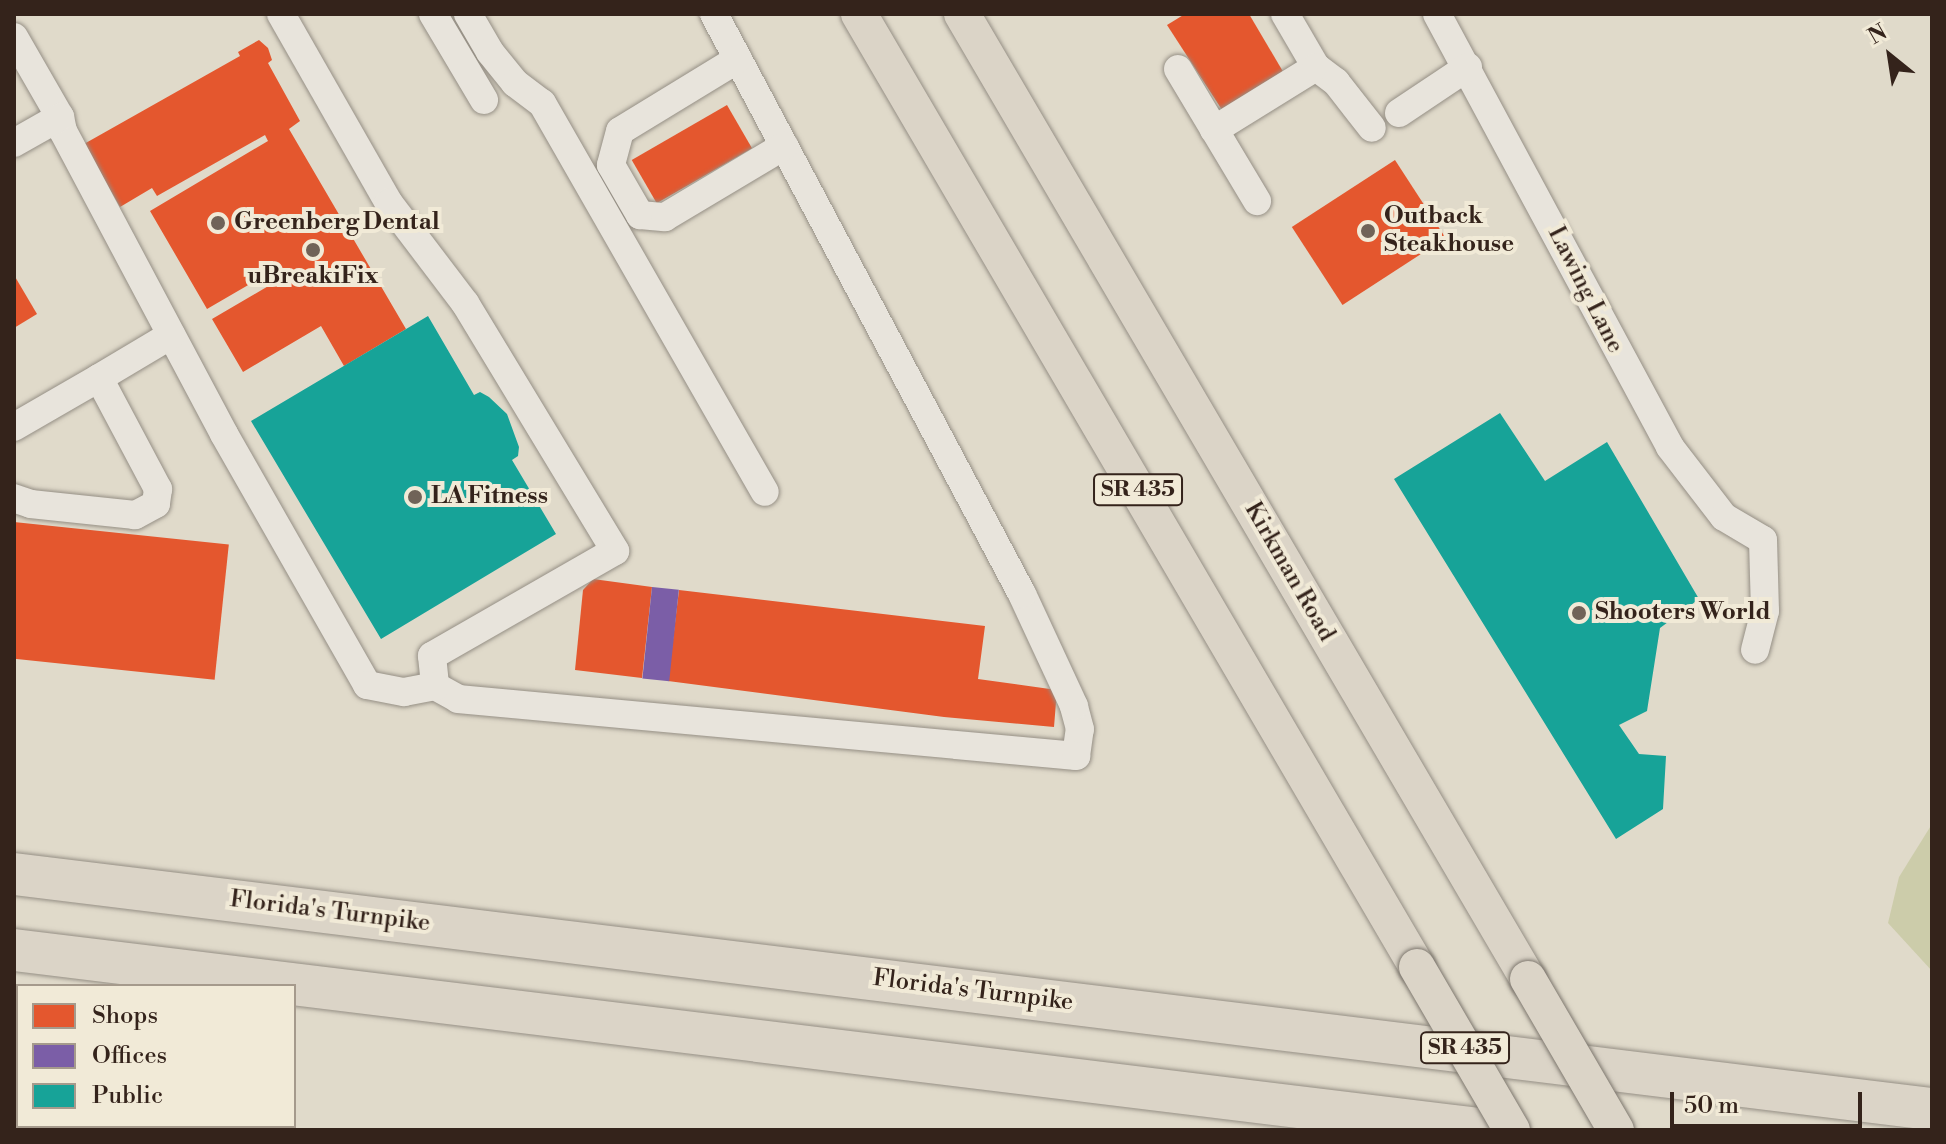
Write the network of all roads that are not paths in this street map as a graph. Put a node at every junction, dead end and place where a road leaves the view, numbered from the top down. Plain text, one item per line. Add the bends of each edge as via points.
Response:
1 (281, 14) edge
2 (433, 14) edge
3 (468, 14) edge
4 (482, 14) edge
5 (714, 14) edge
6 (859, 14) edge
7 (962, 14) edge
8 (1285, 14) edge
9 (1437, 14) edge
10 (14, 37) edge
11 (487, 47) junction
12 (742, 66) junction
13 (1316, 67) junction
14 (1468, 67) junction
15 (1178, 69) dead end
16 (484, 100) dead end
17 (1399, 113) dead end
18 (60, 117) junction
19 (1372, 128) dead end
20 (1214, 130) junction
21 (14, 143) edge
22 (784, 146) junction
23 (1257, 201) dead end
24 (171, 335) junction
25 (99, 378) junction
26 (14, 427) edge
27 (765, 492) dead end
28 (14, 498) edge
29 (1755, 650) dead end
30 (435, 686) junction
31 (14, 874) edge
32 (14, 950) edge
33 (292, 984) edge
34 (296, 984) edge
35 (1932, 1109) edge
36 (1486, 1130) edge
37 (1512, 1130) edge
38 (1616, 1130) edge

1 - 30 street via 389,203 465,303 615,551 432,656
2 - 16 street
3 - 11 street
4 - 11 street
5 - 12 street
6 - 37 main road, SR 435, bridge
7 - 38 main road, Kirkman Road, bridge
8 - 13 street
9 - 14 street, Lawing Lane
10 - 18 street
11 - 27 street via 515,83 542,103
12 - 22 street
12 - 22 street via 614,150 611,165 640,215 665,217
13 - 19 street via 1336,82
13 - 20 street
14 - 17 street
14 - 29 street, Lawing Lane via 1670,447 1724,517 1763,540 1765,611
15 - 20 street
18 - 21 street
18 - 24 street
20 - 23 street
22 - 30 street via 1022,594 1074,706 1080,729 1076,756 458,699
24 - 25 street
24 - 30 street via 367,685 404,692
25 - 26 street
25 - 28 street via 158,489 156,504 135,515
31 - 35 highway, Florida's Turnpike
32 - 33 highway
34 - 36 highway

